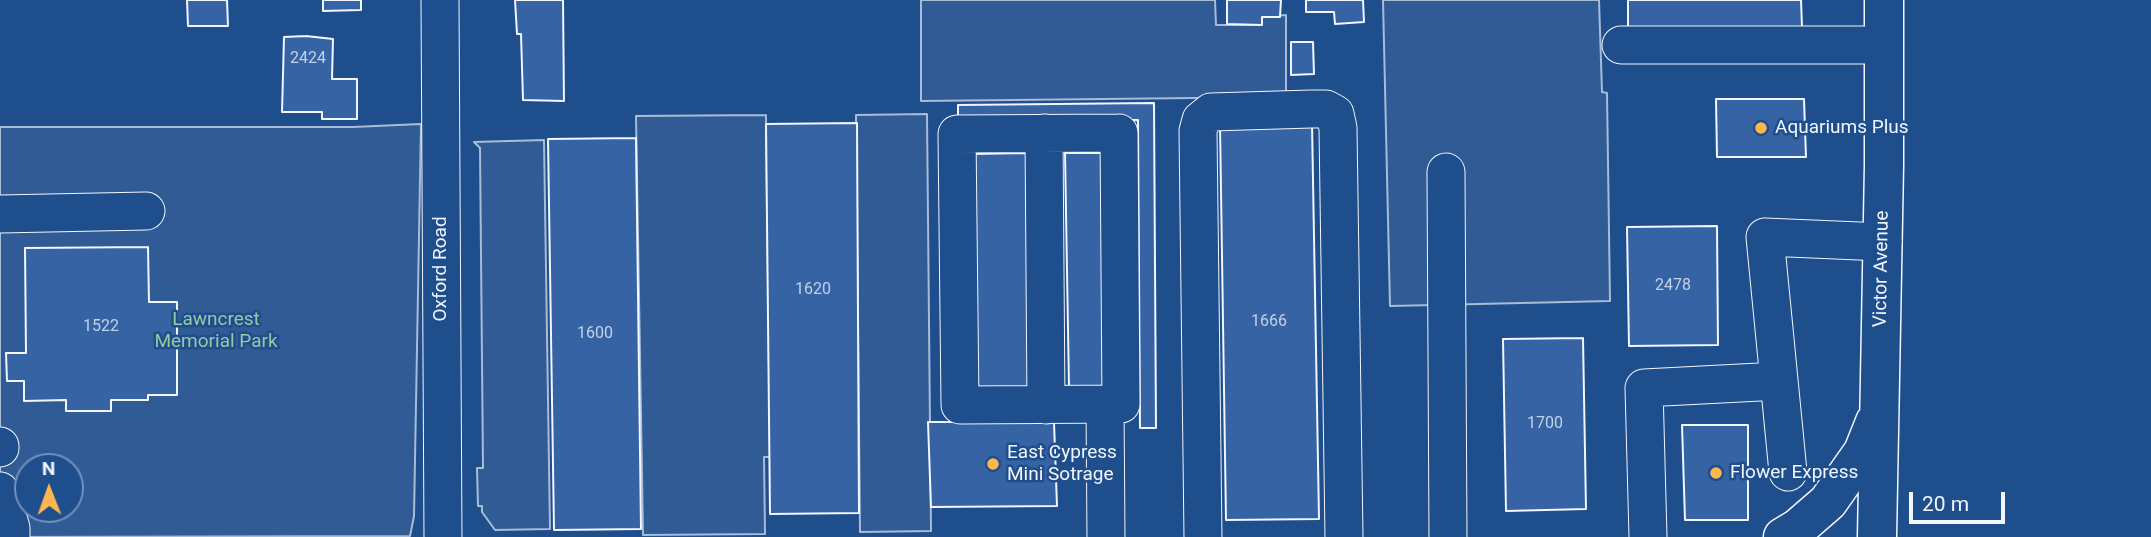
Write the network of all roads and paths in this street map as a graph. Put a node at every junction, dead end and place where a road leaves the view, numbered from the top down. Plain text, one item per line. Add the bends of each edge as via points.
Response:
1 (440, 0) edge
2 (1884, 0) edge
3 (1621, 44) dead end
4 (1884, 45) junction
5 (1044, 133) junction
6 (1446, 172) dead end
7 (146, 211) dead end
8 (0, 214) edge
9 (1883, 242) junction
10 (1779, 381) junction
11 (1105, 404) junction
12 (1046, 405) junction
13 (1881, 407) junction
14 (1788, 472) dead end
15 (0, 491) edge
16 (11, 537) edge
17 (443, 537) edge
18 (1106, 537) edge
19 (1203, 537) edge
20 (1345, 537) edge
21 (1448, 537) edge
22 (1648, 537) edge
23 (1783, 537) edge
24 (1877, 537) edge

1 - 17 street, Oxford Road
2 - 4 main road, Victor Avenue
3 - 4 street
4 - 9 main road, Victor Avenue
5 - 11 street via 1119,133 1121,404
5 - 12 street
5 - 12 street via 957,134 960,405
6 - 21 street
7 - 8 street
9 - 10 street via 1765,237
9 - 13 main road, Victor Avenue
10 - 14 street
10 - 22 street via 1644,388
11 - 12 street
11 - 18 street
13 - 23 main road via 1863,452 1828,502
13 - 24 main road, Victor Avenue
15 - 16 street
19 - 20 street via 1201,120 1211,112 1326,109 1335,114 1338,128

